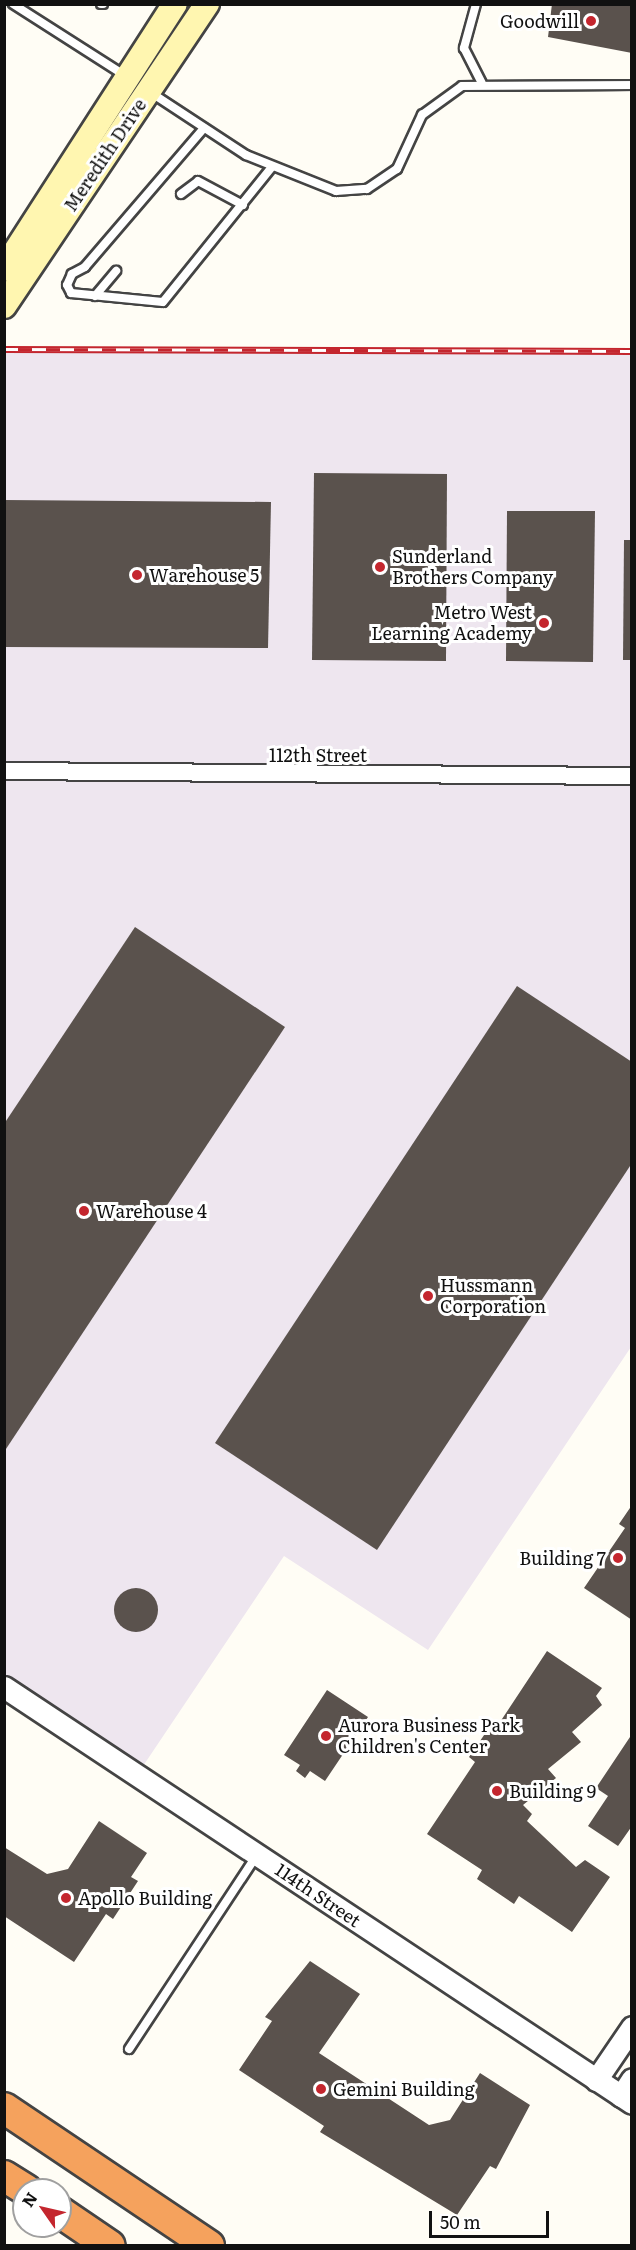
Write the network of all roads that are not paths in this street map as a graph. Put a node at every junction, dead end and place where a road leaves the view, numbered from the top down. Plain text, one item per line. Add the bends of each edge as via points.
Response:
1 (13, 4) edge
2 (175, 4) edge
3 (207, 4) edge
4 (476, 4) edge
5 (126, 76) junction
6 (482, 83) junction
7 (632, 85) edge
8 (148, 91) junction
9 (204, 128) junction
10 (272, 167) junction
11 (181, 194) dead end
12 (243, 205) junction
13 (4, 269) edge
14 (116, 271) dead end
15 (95, 296) junction
16 (4, 306) edge
17 (4, 771) edge
18 (632, 776) edge
19 (4, 1687) edge
20 (257, 1855) junction
21 (632, 2027) edge
22 (129, 2049) dead end
23 (596, 2080) junction
24 (628, 2093) edge
25 (4, 2096) edge
26 (4, 2108) edge
27 (66, 2150) junction
28 (72, 2220) edge
29 (110, 2246) edge
30 (209, 2246) edge

1 - 5 lane
2 - 5 main road, Meredith Drive
3 - 8 main road, Meredith Drive
4 - 6 lane via 464,48
5 - 8 lane
5 - 13 main road, Meredith Drive
6 - 7 lane
6 - 10 lane via 462,86 422,115 397,169 367,189 336,191
8 - 9 lane
8 - 16 main road, Meredith Drive
9 - 10 lane
9 - 15 lane via 85,267 72,274 67,285 71,293
10 - 12 lane
11 - 12 lane via 198,180
12 - 15 lane via 163,303
14 - 15 lane
17 - 18 street, 112th Street
19 - 20 street, 114th Street
20 - 22 lane
20 - 23 street, 114th Street
21 - 23 street
23 - 24 street, 114th Street
25 - 27 highway
26 - 27 highway
27 - 30 highway
28 - 29 highway

